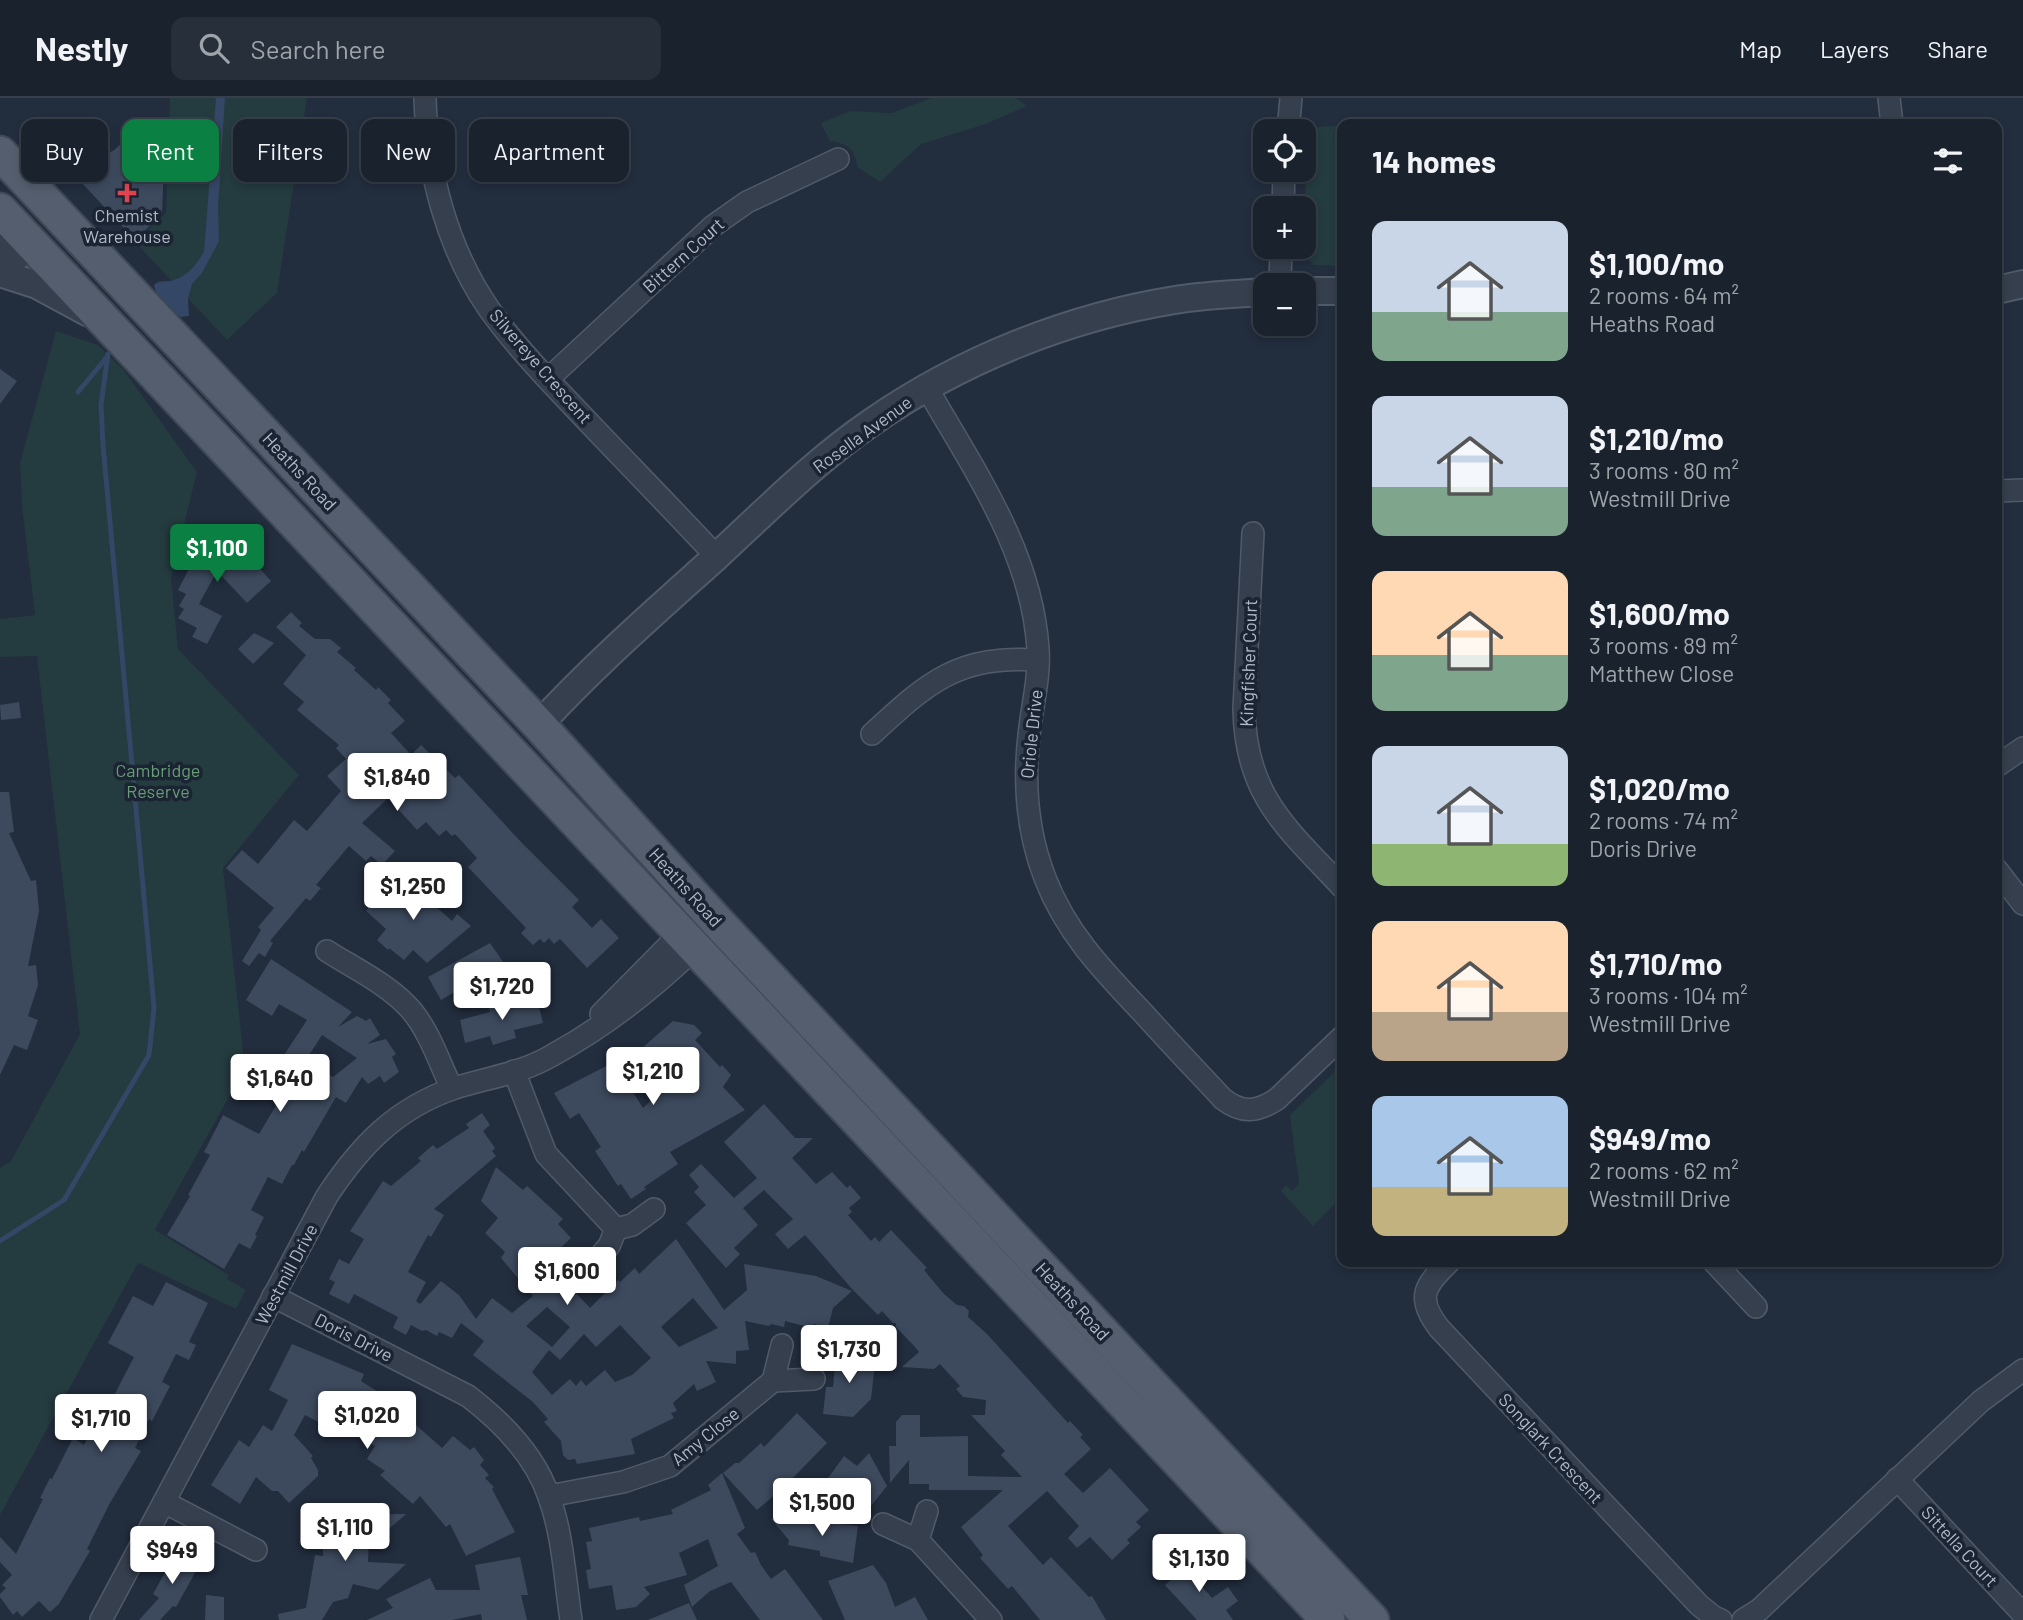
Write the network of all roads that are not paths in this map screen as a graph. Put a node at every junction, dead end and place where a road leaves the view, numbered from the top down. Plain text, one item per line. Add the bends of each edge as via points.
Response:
1 (425, 98) edge
2 (1291, 98) edge
3 (1889, 98) edge
4 (1289, 119) edge
5 (1891, 119) edge
6 (0, 153) edge
7 (838, 159) dead end
8 (48, 203) junction
9 (0, 210) edge
10 (12, 242) edge
11 (0, 273) edge
12 (2023, 284) edge
13 (2002, 289) edge
14 (1316, 291) edge
15 (1337, 291) edge
16 (1253, 293) edge
17 (103, 321) junction
18 (548, 379) junction
19 (928, 388) junction
20 (2023, 490) edge
21 (2002, 491) edge
22 (1254, 533) dead end
23 (716, 556) junction
24 (1038, 660) junction
25 (539, 725) junction
26 (872, 734) dead end
27 (2023, 748) edge
28 (512, 752) junction
29 (2002, 763) edge
30 (2002, 877) edge
31 (1337, 881) edge
32 (2023, 904) edge
33 (712, 916) junction
34 (689, 940) junction
35 (327, 951) dead end
36 (1337, 1042) edge
37 (514, 1071) junction
38 (452, 1089) junction
39 (654, 1209) dead end
40 (616, 1229) junction
41 (593, 1264) dead end
42 (1444, 1267) edge
43 (1719, 1267) edge
44 (273, 1296) junction
45 (1756, 1307) dead end
46 (782, 1345) dead end
47 (2023, 1370) edge
48 (814, 1379) dead end
49 (773, 1381) junction
50 (1897, 1479) junction
51 (549, 1496) junction
52 (164, 1502) junction
53 (927, 1511) dead end
54 (883, 1524) dead end
55 (918, 1540) junction
56 (256, 1550) dead end
57 (2023, 1614) edge
58 (1368, 1619) edge
59 (101, 1620) edge
60 (571, 1620) edge
61 (991, 1620) edge
62 (1328, 1620) edge
63 (1721, 1620) edge
64 (1743, 1620) edge

1 - 18 street, Silvereye Crescent via 430,160 461,257 489,308
2 - 4 street
3 - 5 street
6 - 8 main road, Heaths Road
7 - 18 street, Bittern Court via 747,202 713,226
8 - 10 main road
8 - 25 main road, Heaths Road
9 - 10 main road, Heaths Road
10 - 11 street via 24,249
10 - 17 main road, Heaths Road
11 - 17 street via 37,285
12 - 13 street
14 - 15 street
16 - 19 street, Rosella Avenue via 1174,300 1075,324 995,354
17 - 28 main road, Heaths Road
18 - 23 street, Silvereye Crescent
19 - 23 street, Rosella Avenue via 839,447
19 - 24 street, Oriole Drive via 1017,554 1034,614
20 - 21 street
22 - 31 street, Kingfisher Court via 1244,708 1251,764 1273,811
23 - 25 street, Rosella Avenue
24 - 26 street via 988,661 953,671 924,688
24 - 36 street, Oriole Drive via 1025,779 1031,831 1054,900 1091,957 1223,1099 1238,1109 1265,1108
25 - 28 main road
25 - 33 main road, Heaths Road
27 - 29 street
28 - 34 main road, Heaths Road
30 - 32 street
33 - 34 main road
33 - 58 main road, Heaths Road
34 - 37 street, Westmill Drive via 630,983 578,1039 550,1057
34 - 62 main road, Heaths Road
35 - 38 street via 397,996 412,1012
37 - 38 street, Westmill Drive
37 - 40 street via 546,1154
38 - 44 street, Westmill Drive via 404,1113 365,1145 327,1196
39 - 40 street via 632,1225
40 - 41 street
42 - 63 street, Songlark Crescent via 1425,1294 1426,1309 1439,1328 1699,1605
43 - 45 street
44 - 51 street, Doris Drive via 468,1396 514,1437
44 - 52 street, Westmill Drive
46 - 49 street
47 - 50 street via 1981,1401
48 - 49 street
49 - 51 street, Amy Close via 670,1465 623,1482
50 - 57 street, Sittella Court
50 - 64 street
51 - 60 street, Doris Drive
52 - 56 street
52 - 59 street, Westmill Drive
53 - 55 street
54 - 55 street
55 - 61 street

